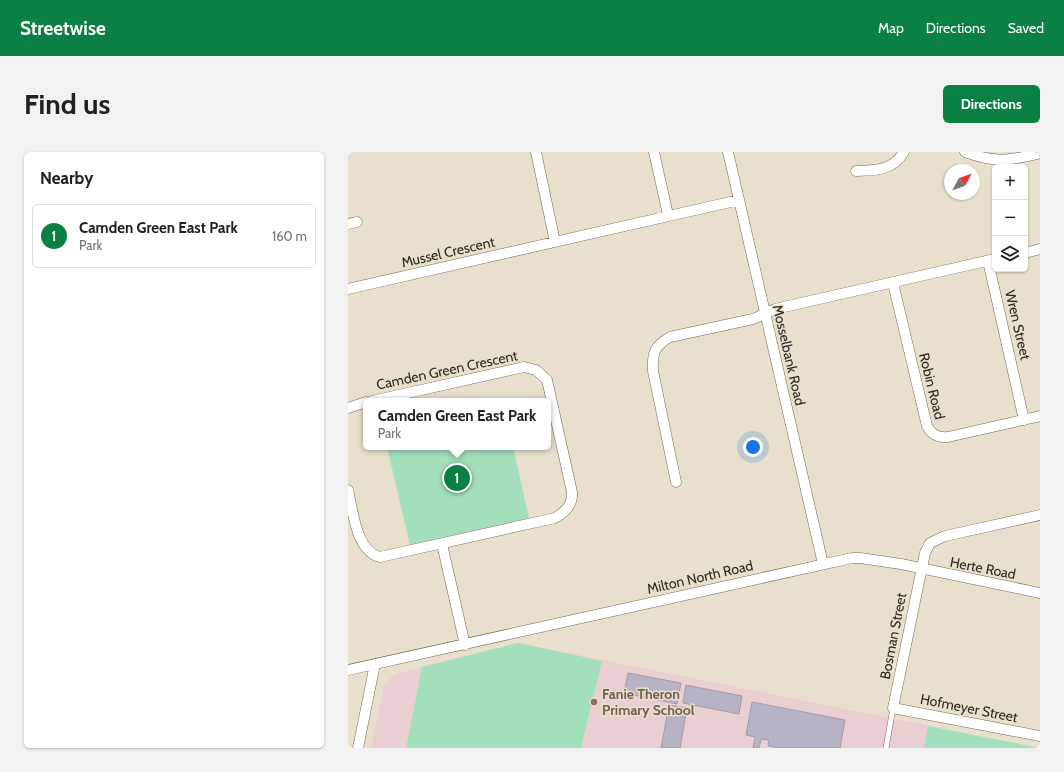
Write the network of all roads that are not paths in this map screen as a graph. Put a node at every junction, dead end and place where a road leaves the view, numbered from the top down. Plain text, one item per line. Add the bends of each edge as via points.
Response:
1 (536, 152) edge
2 (654, 152) edge
3 (728, 152) edge
4 (904, 152) edge
5 (965, 152) edge
6 (1040, 153) edge
7 (856, 171) dead end
8 (739, 200) junction
9 (668, 215) junction
10 (555, 242) junction
11 (1040, 249) edge
12 (1028, 252) edge
13 (992, 260) edge
14 (994, 272) edge
15 (893, 283) junction
16 (348, 289) edge
17 (765, 313) junction
18 (385, 398) edge
19 (363, 403) edge
20 (348, 408) edge
21 (1040, 416) edge
22 (1024, 420) junction
23 (676, 482) dead end
24 (348, 490) edge
25 (1040, 515) edge
26 (442, 544) junction
27 (823, 564) junction
28 (921, 569) junction
29 (1040, 593) edge
30 (465, 645) junction
31 (374, 664) junction
32 (348, 670) edge
33 (893, 708) junction
34 (1040, 736) edge
35 (358, 748) edge
36 (886, 748) edge

1 - 10 street
2 - 9 street
3 - 8 street, Mosselbank Road
4 - 7 street via 898,161 888,168
5 - 6 street via 985,159 1005,160
8 - 9 street, Mussel Crescent
8 - 17 street, Mosselbank Road
9 - 10 street, Mussel Crescent
10 - 16 street, Mussel Crescent
11 - 12 street
13 - 15 street
14 - 22 street, Wren Street
15 - 17 street
15 - 22 street, Robin Road via 930,431 937,437 948,437
17 - 23 street via 670,337 654,352 653,371
17 - 27 street, Mosselbank Road
18 - 26 street, Camden Green Crescent via 524,367 536,370 547,380 572,492 569,506 555,518
19 - 20 street, Camden Green Crescent
21 - 22 street, Robin Road
24 - 26 street, Camden Green Crescent via 361,541 371,553 387,556
25 - 28 street via 935,540 928,546
26 - 30 street
27 - 28 street, Milton North Road via 860,558
27 - 30 street, Milton North Road
28 - 29 street, Herte Road
28 - 33 street, Bosman Street
30 - 31 street, Milton North Road
31 - 32 street, Milton North Road
31 - 35 street
33 - 34 street, Hofmeyer Street
33 - 36 lane

